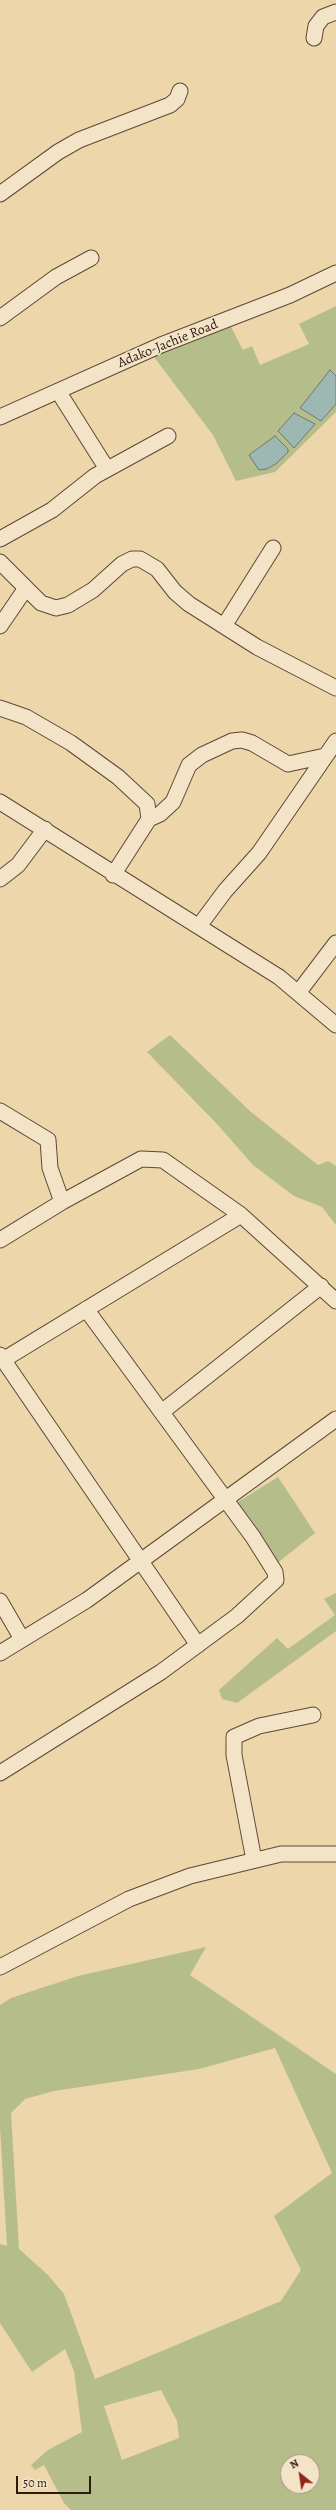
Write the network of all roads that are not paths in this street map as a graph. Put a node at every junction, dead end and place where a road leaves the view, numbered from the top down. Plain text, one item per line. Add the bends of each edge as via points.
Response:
1 (336, 12) edge
2 (314, 38) dead end
3 (180, 91) dead end
4 (0, 194) edge
5 (91, 258) dead end
6 (336, 273) edge
7 (0, 318) edge
8 (58, 391) junction
9 (0, 417) edge
10 (168, 436) dead end
11 (108, 469) junction
12 (0, 539) edge
13 (273, 548) dead end
14 (0, 562) edge
15 (26, 588) junction
16 (0, 626) edge
17 (224, 626) junction
18 (336, 688) edge
19 (0, 708) edge
20 (331, 752) edge
21 (0, 802) edge
22 (149, 819) junction
23 (45, 829) junction
24 (113, 875) junction
25 (0, 879) edge
26 (199, 926) junction
27 (336, 943) edge
28 (298, 993) junction
29 (336, 1025) edge
30 (0, 1111) edge
31 (62, 1202) junction
32 (241, 1215) junction
33 (0, 1240) edge
34 (321, 1286) junction
35 (336, 1301) edge
36 (86, 1309) junction
37 (2, 1358) edge
38 (163, 1411) junction
39 (336, 1419) edge
40 (225, 1499) junction
41 (141, 1562) junction
42 (0, 1601) edge
43 (22, 1639) junction
44 (198, 1644) junction
45 (0, 1653) edge
46 (313, 1715) dead end
47 (0, 1773) edge
48 (336, 1854) edge
49 (254, 1860) junction
50 (0, 1967) edge

1 - 2 street via 322,17 316,26
3 - 4 street via 177,99 170,105 79,140 58,152
5 - 7 street via 50,281
6 - 8 street, Adako-Jachie Road via 290,295 161,345
8 - 9 street, Adako-Jachie Road
8 - 11 street
10 - 11 street
11 - 12 street via 52,510
13 - 17 street
14 - 15 street
15 - 16 street
15 - 17 street via 41,603 56,608 68,605 93,590 122,564 132,559 140,559 158,569 175,592 189,604
17 - 18 street via 257,647
19 - 22 street via 26,717 55,733 118,777 147,804
20 - 22 street via 288,764 252,744 242,740 232,741 202,755 189,765 172,802 160,814
20 - 26 street via 259,853 225,891
21 - 23 street
22 - 24 street
23 - 24 street
23 - 25 street via 26,856
24 - 26 street
26 - 28 street via 279,977
27 - 28 street
28 - 29 street
30 - 31 street via 48,1140 50,1168
31 - 32 street via 141,1159 152,1158 163,1160
31 - 33 street
32 - 34 street
32 - 36 street
34 - 35 street
34 - 38 street
36 - 37 street
36 - 38 street
37 - 41 street
38 - 40 street
39 - 40 street
40 - 41 street
40 - 44 street via 253,1536 275,1572 276,1580 237,1616
41 - 43 street via 87,1600
41 - 44 street
42 - 43 street
43 - 45 street
44 - 47 street via 155,1676
46 - 49 street via 259,1726 234,1737 234,1755
48 - 49 street via 281,1854
49 - 50 street via 190,1876 144,1892

